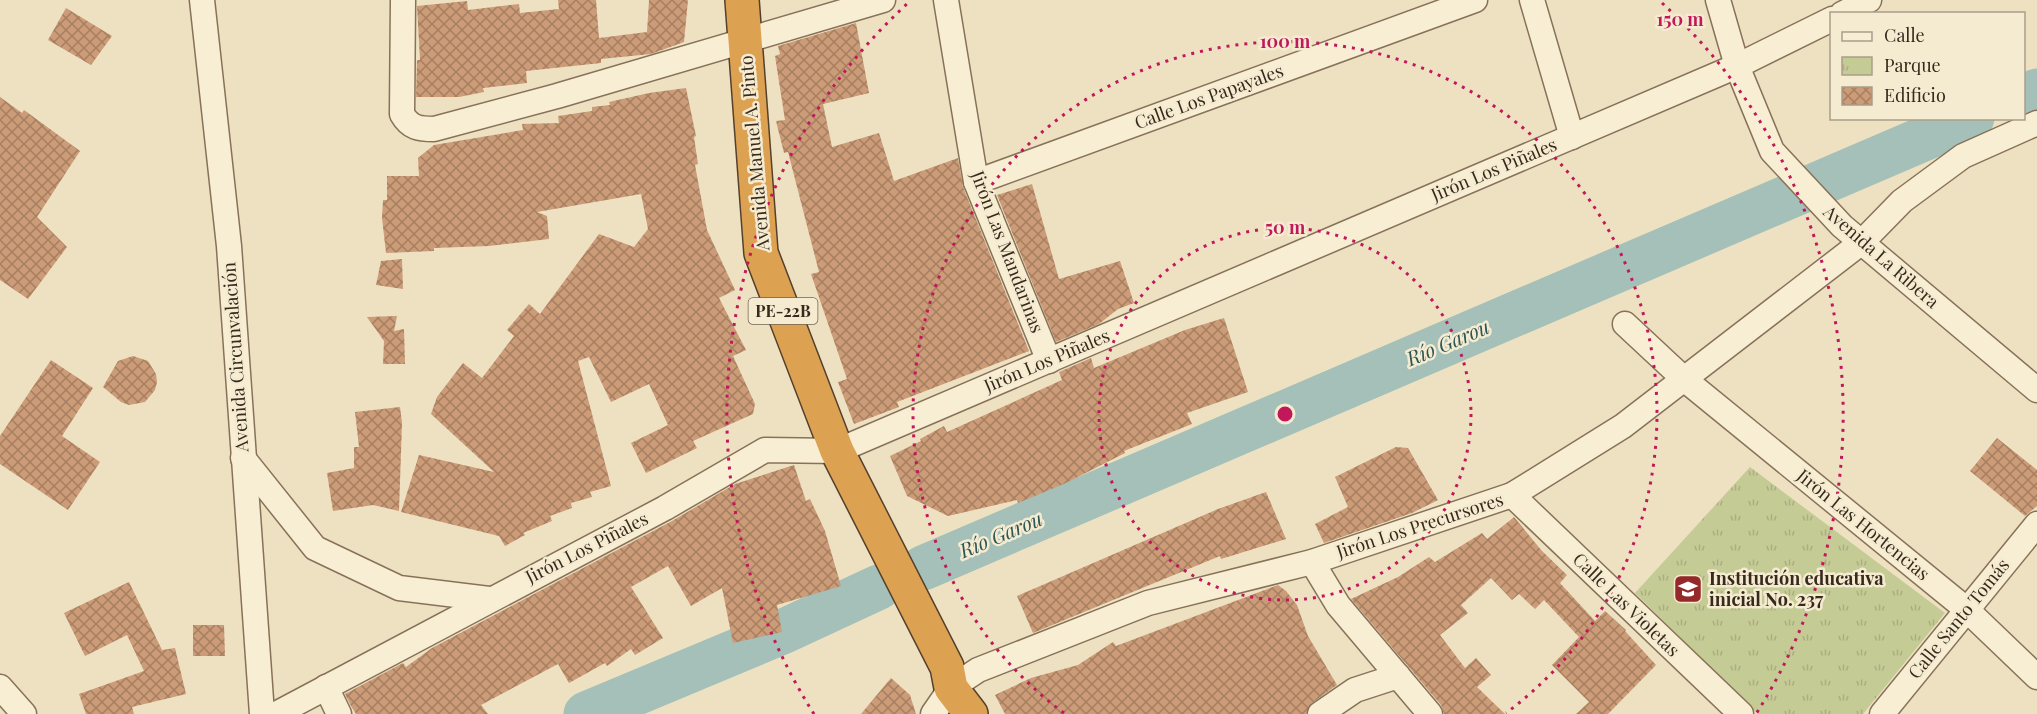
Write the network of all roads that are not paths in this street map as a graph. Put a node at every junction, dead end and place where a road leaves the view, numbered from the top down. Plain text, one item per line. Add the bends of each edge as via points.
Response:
1 (202, 0) edge
2 (403, 0) edge
3 (742, 0) edge
4 (883, 0) edge
5 (946, 0) edge
6 (1475, 0) edge
7 (1532, 0) edge
8 (1718, 0) edge
9 (1869, 0) edge
10 (1846, 12) edge
11 (1830, 20) edge
12 (745, 42) junction
13 (1737, 66) junction
14 (2037, 123) edge
15 (1572, 137) junction
16 (976, 182) junction
17 (1862, 242) junction
18 (1625, 324) dead end
19 (1049, 361) junction
20 (1684, 379) junction
21 (2037, 390) edge
22 (837, 451) junction
23 (243, 458) junction
24 (1512, 495) junction
25 (2037, 524) edge
26 (1312, 562) junction
27 (489, 598) junction
28 (1966, 609) junction
29 (1398, 676) junction
30 (2037, 677) edge
31 (0, 687) edge
32 (326, 687) junction
33 (942, 701) edge
34 (24, 714) edge
35 (262, 714) edge
36 (276, 714) edge
37 (339, 714) edge
38 (971, 714) edge
39 (1320, 714) edge
40 (1430, 714) edge
41 (1741, 714) edge
42 (1882, 714) edge

1 - 23 street, Avenida Circunvalación via 229,246
2 - 12 street via 402,114 407,123 419,129 434,129
3 - 12 highway, Avenida Manuel A. Pinto / PE-22B
4 - 12 street
5 - 16 street, Jirón Las Mandarinas
6 - 16 street, Calle Los Papayales
7 - 15 street
8 - 13 street, Avenida La Ribera
9 - 10 street
11 - 13 street, Jirón Los Piñales
12 - 22 highway, Avenida Manuel A. Pinto / PE-22B via 761,253
13 - 15 street, Jirón Los Piñales
13 - 17 street, Avenida La Ribera via 1772,151
14 - 17 street, Jirón Los Precursores via 1963,156 1902,201
15 - 19 street, Jirón Los Piñales
16 - 19 street, Jirón Las Mandarinas
17 - 20 street, Jirón Los Precursores
17 - 21 street, Avenida La Ribera
18 - 20 street, Jirón Las Hortencias
19 - 22 street, Jirón Los Piñales
20 - 24 street, Jirón Los Precursores via 1623,426
20 - 28 street, Jirón Las Hortencias
22 - 27 street, Jirón Los Piñales via 765,450 665,508
22 - 33 highway, Avenida Manuel A. Pinto / PE-22B via 947,667
23 - 27 street via 315,548 399,588
23 - 35 street, Avenida Circunvalación
24 - 26 street, Jirón Los Precursores
24 - 41 street, Calle Las Violetas
25 - 28 street, Calle Santo Tomás
26 - 29 street via 1338,605
26 - 33 street, Jirón Los Precursores via 1148,603 978,670
27 - 32 street, Jirón Los Piñales
28 - 30 street, Jirón Las Hortencias
28 - 42 street, Calle Santo Tomás
29 - 39 street via 1355,690
29 - 40 street
31 - 34 street
32 - 36 street, Jirón Los Piñales
32 - 37 street
33 - 38 highway, PE-22B

